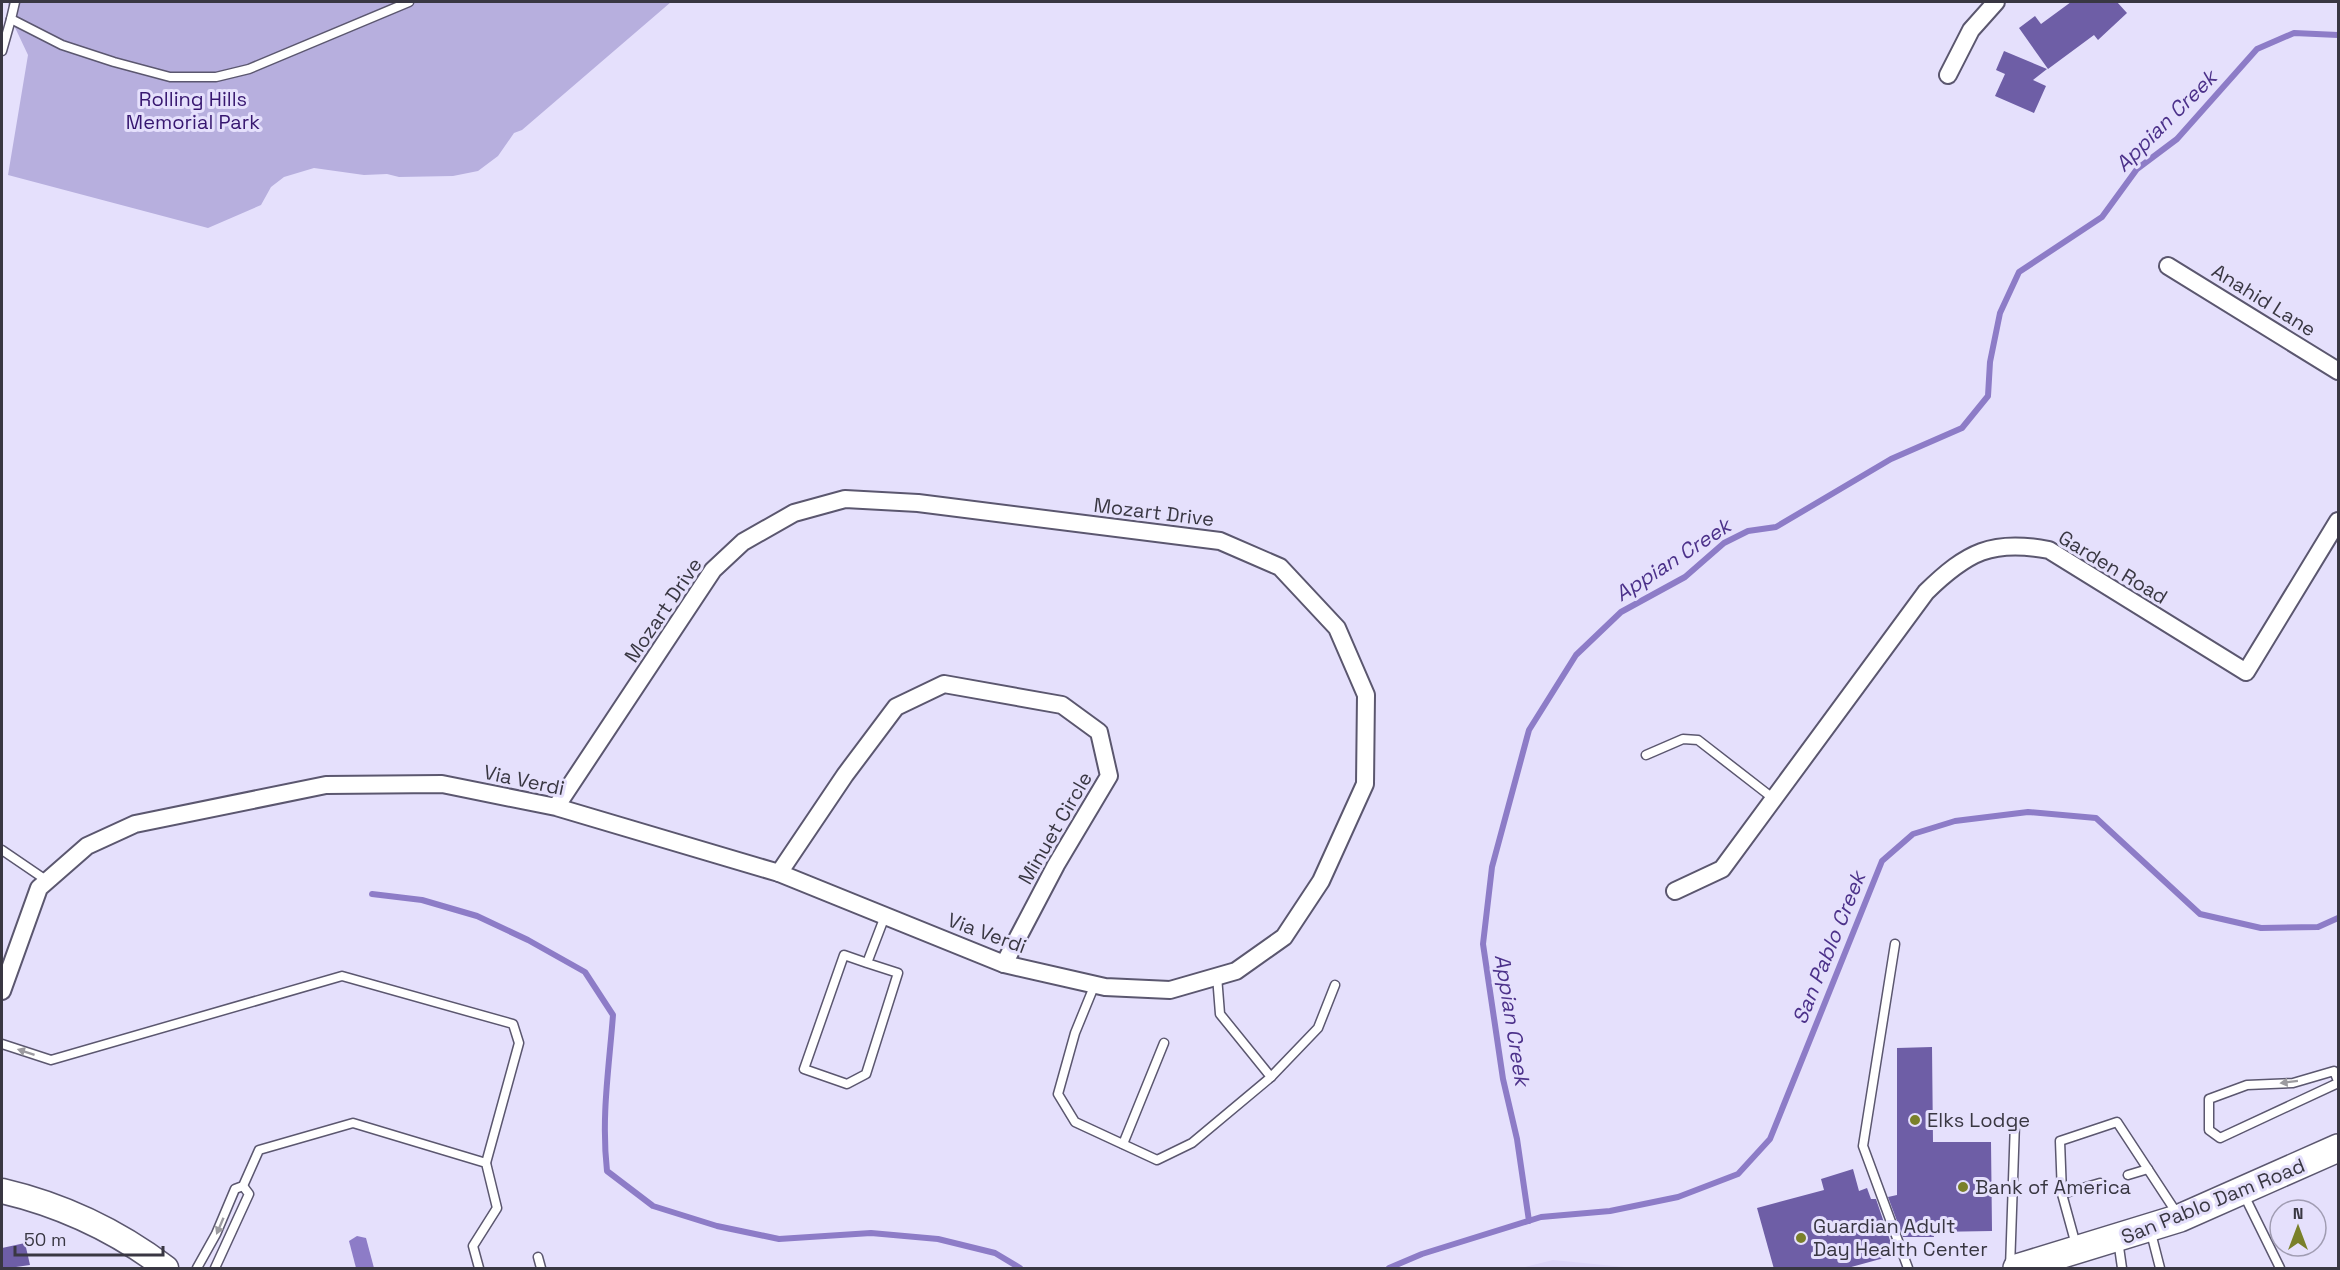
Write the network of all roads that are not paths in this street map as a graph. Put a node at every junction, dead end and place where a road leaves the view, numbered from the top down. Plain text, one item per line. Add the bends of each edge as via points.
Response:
1 (15, 2) edge
2 (409, 2) edge
3 (1996, 2) edge
4 (11, 19) junction
5 (2, 51) edge
6 (1948, 75) dead end
7 (2168, 266) dead end
8 (2338, 371) edge
9 (2338, 521) edge
10 (1646, 755) dead end
11 (1775, 800) junction
12 (556, 807) junction
13 (2, 850) edge
14 (779, 873) junction
15 (46, 880) junction
16 (1675, 891) dead end
17 (885, 916) junction
18 (1895, 944) dead end
19 (867, 963) junction
20 (1004, 964) junction
21 (1217, 976) junction
22 (1335, 985) dead end
23 (1100, 986) junction
24 (2, 991) edge
25 (1164, 1043) dead end
26 (2, 1044) edge
27 (1271, 1077) junction
28 (2338, 1082) edge
29 (2015, 1122) dead end
30 (1123, 1144) junction
31 (2338, 1148) edge
32 (486, 1163) junction
33 (2148, 1169) junction
34 (2128, 1175) dead end
35 (2100, 1183) dead end
36 (243, 1186) junction
37 (2, 1191) edge
38 (2242, 1191) junction
39 (2062, 1194) junction
40 (2180, 1218) junction
41 (2150, 1229) junction
42 (2118, 1239) junction
43 (538, 1257) dead end
44 (2064, 1259) edge
45 (166, 1269) edge
46 (197, 1269) edge
47 (215, 1269) edge
48 (479, 1269) edge
49 (541, 1269) edge
50 (1908, 1269) edge
51 (2010, 1269) edge
52 (2017, 1269) edge
53 (2122, 1269) edge
54 (2160, 1269) edge
55 (2280, 1269) edge

1 - 4 lane
2 - 4 lane via 249,69 216,77 170,77 114,62 62,45
3 - 6 street via 1971,30
4 - 5 lane
7 - 8 street, Anahid Lane
9 - 11 street, Garden Road via 2246,672 2049,550 2021,545 1994,548 1968,557 1926,592
10 - 11 lane via 1683,739 1698,740
11 - 16 street, Garden Road via 1722,869
12 - 14 street, Via Verdi
12 - 15 street, Via Verdi via 442,784 326,785 135,824 87,846
12 - 21 street, Mozart Drive via 713,570 743,542 794,513 845,499 907,502 1220,542 1280,567 1337,628 1366,695 1365,784 1321,881 1284,937 1236,971
13 - 15 lane
14 - 17 street, Via Verdi
14 - 20 street, Minuet Circle via 896,707 944,684 1062,705 1099,732 1109,777 1056,865
15 - 24 street, Via Verdi via 39,888
17 - 19 lane
17 - 20 street, Via Verdi
18 - 50 lane via 1863,1146
19 - 19 lane via 844,956 804,1069 847,1084 866,1074 898,973
20 - 23 street, Via Verdi
21 - 23 street, Mozart Drive via 1170,990
21 - 27 lane via 1220,1014
22 - 27 lane via 1318,1028
23 - 30 lane via 1075,1033 1058,1094 1075,1122
25 - 30 lane
32 -> 26 lane via 519,1042 513,1024 342,976 51,1060
27 - 30 lane via 1192,1143 1157,1160
28 -> 28 lane via 2334,1071 2293,1083 2247,1085 2209,1099 2209,1130 2220,1138
29 - 51 lane
31 - 38 main road, San Pablo Dam Road
32 - 36 lane via 353,1123 259,1150
32 - 48 lane via 496,1208 473,1246
33 - 34 lane
33 - 39 lane via 2117,1122 2060,1141
33 - 40 lane
35 - 39 lane
36 -> 46 lane via 235,1189
36 - 47 lane via 249,1194
37 - 45 main road via 33,1198 89,1221
38 - 40 main road, San Pablo Dam Road
38 - 55 lane
39 - 44 lane
40 - 41 main road, San Pablo Dam Road
41 - 42 main road, San Pablo Dam Road
41 - 54 lane
42 - 44 main road, San Pablo Dam Road
42 - 53 lane
43 - 49 lane
44 - 52 main road, San Pablo Dam Road

